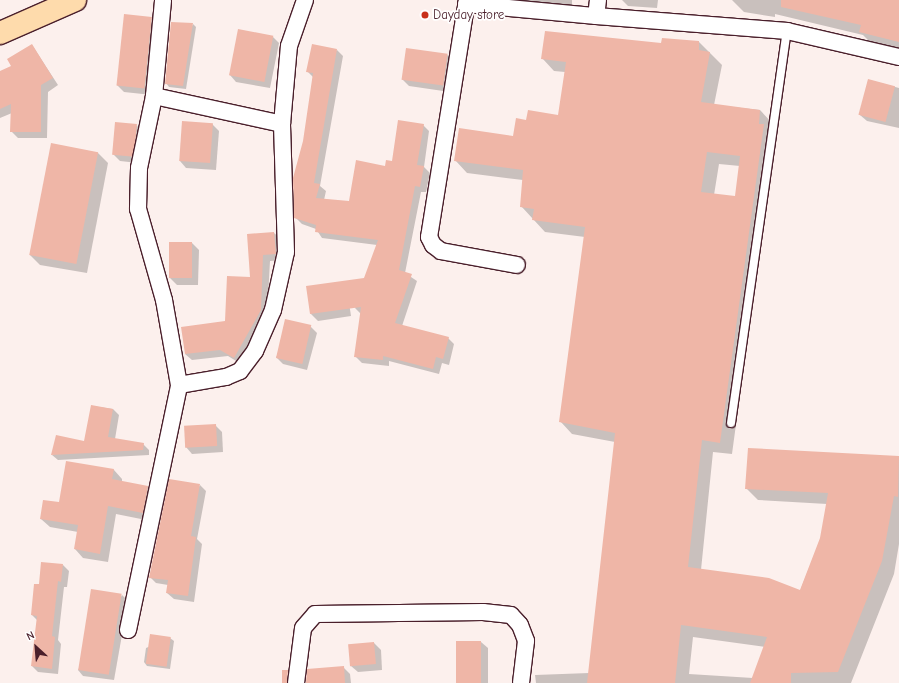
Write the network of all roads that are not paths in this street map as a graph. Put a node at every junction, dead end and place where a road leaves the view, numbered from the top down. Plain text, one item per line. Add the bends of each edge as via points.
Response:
1 (75, 0) edge
2 (163, 0) edge
3 (305, 0) edge
4 (466, 2) edge
5 (597, 8) edge
6 (787, 31) junction
7 (0, 33) edge
8 (899, 56) edge
9 (154, 96) junction
10 (282, 124) junction
11 (517, 265) dead end
12 (178, 385) junction
13 (731, 423) dead end
14 (128, 630) dead end
15 (296, 683) edge
16 (521, 683) edge

1 - 7 main road
2 - 9 street
3 - 10 street via 289,46
4 - 5 street
4 - 11 street via 429,237 433,245 441,251
5 - 6 street
6 - 8 street
6 - 13 lane
9 - 10 street
9 - 12 street via 140,168 138,209 149,256 161,288
10 - 12 street via 286,252 273,310 255,351 240,371 226,378
12 - 14 street
15 - 16 street via 303,628 315,614 483,612 512,615 520,625 526,641

